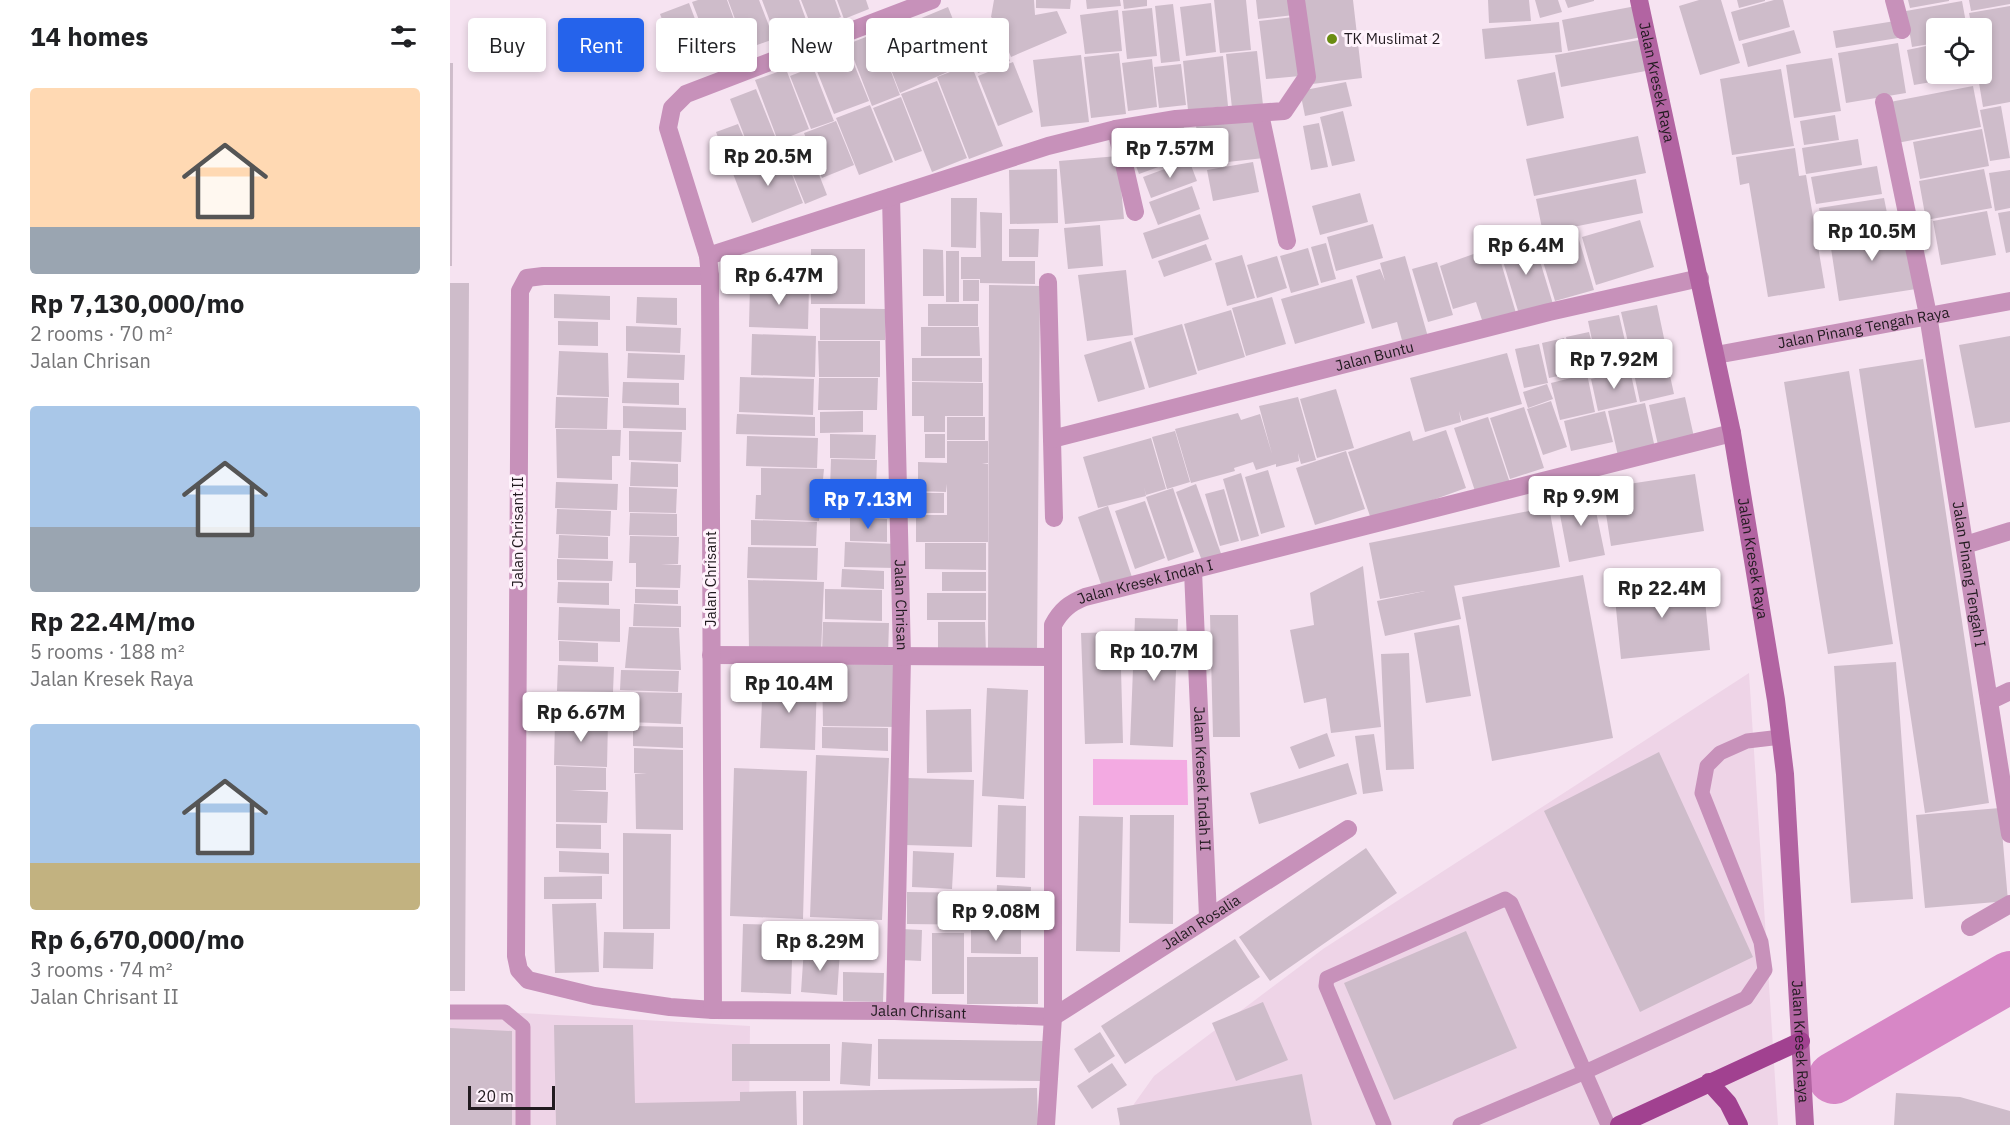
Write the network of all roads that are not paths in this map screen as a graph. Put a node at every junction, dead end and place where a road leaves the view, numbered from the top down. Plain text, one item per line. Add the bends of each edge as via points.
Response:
1 (932, 0) edge
2 (1296, 0) edge
3 (1639, 0) edge
4 (1894, 0) edge
5 (1902, 30) dead end
6 (1884, 102) dead end
7 (1260, 114) junction
8 (1116, 129) junction
9 (891, 197) junction
10 (1135, 212) dead end
11 (1287, 241) dead end
12 (708, 256) junction
13 (710, 276) junction
14 (1700, 278) junction
15 (1048, 282) dead end
16 (2010, 302) edge
17 (1928, 315) junction
18 (1716, 355) junction
19 (1732, 434) junction
20 (1052, 439) junction
21 (1054, 518) dead end
22 (2010, 531) edge
23 (1965, 545) junction
24 (1193, 571) junction
25 (711, 655) junction
26 (902, 656) junction
27 (1052, 657) junction
28 (2010, 691) edge
29 (1989, 701) junction
30 (1781, 737) junction
31 (1348, 829) dead end
32 (2010, 834) edge
33 (2010, 904) edge
34 (1208, 916) junction
35 (1970, 927) dead end
36 (519, 970) joint
37 (713, 1010) junction
38 (895, 1011) junction
39 (450, 1012) edge
40 (1053, 1017) junction
41 (1801, 1041) junction
42 (1585, 1072) junction
43 (1709, 1082) junction
44 (523, 1125) edge
45 (1046, 1125) edge
46 (1384, 1125) edge
47 (1460, 1125) edge
48 (1608, 1125) edge
49 (1619, 1125) edge
50 (1739, 1125) edge
51 (1804, 1125) edge

1 - 12 street, Jalan Chrisant via 686,94 672,108 668,128
2 - 7 street via 1307,77 1284,111
3 - 14 street, Jalan Kresek Raya
4 - 5 street
6 - 17 street, Jalan Pinang Tengah I
7 - 8 street via 1176,119
7 - 11 street
8 - 9 street via 1048,146
8 - 10 street
9 - 12 street
9 - 26 street, Jalan Chrisan
12 - 13 street, Jalan Chrisant
13 - 25 street, Jalan Chrisant
13 - 36 street, Jalan Chrisant II via 543,276 527,278 520,291 516,944
14 - 18 street, Jalan Kresek Raya
14 - 20 street, Jalan Buntu via 1537,315
15 - 20 street
16 - 17 street, Jalan Pinang Tengah Raya
17 - 18 street, Jalan Pinang Tengah Raya
17 - 23 street, Jalan Pinang Tengah I
18 - 19 street, Jalan Kresek Raya
19 - 24 street, Jalan Kresek Indah I
19 - 30 street, Jalan Kresek Raya
20 - 21 street
22 - 23 street
23 - 29 street, Jalan Pinang Tengah I
24 - 27 street, Jalan Kresek Indah I via 1072,602 1053,625
24 - 34 street, Jalan Kresek Indah II
25 - 26 street
25 - 37 street, Jalan Chrisant
26 - 27 street
26 - 38 street, Jalan Chrisan
27 - 40 street, Jalan Kresek Indah I
28 - 29 street
29 - 32 street, Jalan Pinang Tengah I
30 - 41 street, Jalan Kresek Raya
30 - 42 lane via 1747,741 1720,753 1707,766 1702,793 1761,942 1765,970 1746,998
31 - 34 street, Jalan Rosalia
33 - 35 street
34 - 40 street, Jalan Rosalia
36 - 37 street, Jalan Chrisant via 528,980 594,996
37 - 38 street, Jalan Chrisant
38 - 40 street, Jalan Chrisant
39 - 44 lane via 505,1012 523,1027
40 - 45 street, Jalan Kresek Indah I
41 - 43 main road
41 - 51 street, Jalan Kresek Raya
42 - 46 lane via 1510,903 1501,900 1327,978 1326,986
42 - 47 lane
42 - 48 lane
43 - 49 main road
43 - 50 main road via 1728,1102

